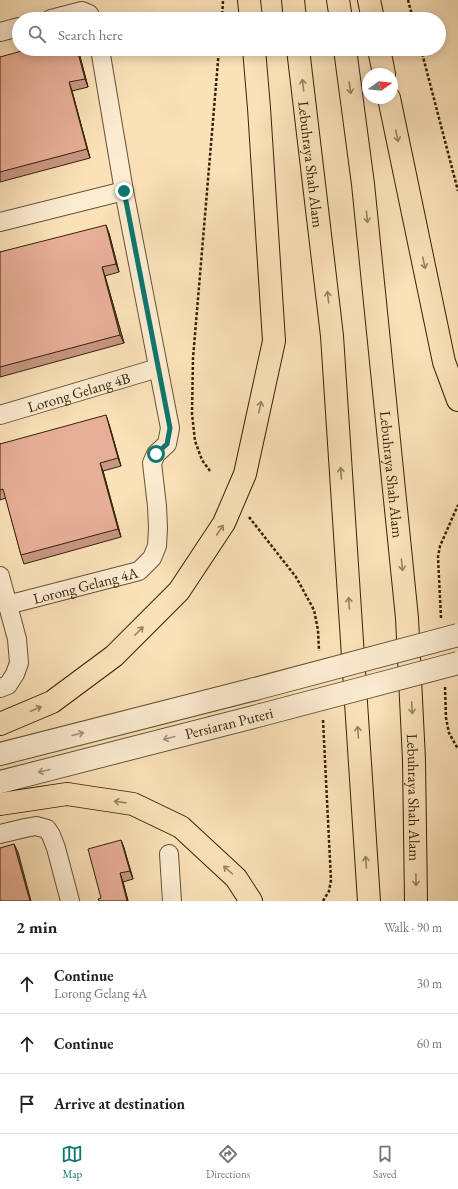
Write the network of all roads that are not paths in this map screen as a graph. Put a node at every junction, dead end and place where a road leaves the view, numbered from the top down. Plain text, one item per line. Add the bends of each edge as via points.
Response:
1 (249, 0) edge
2 (293, 0) edge
3 (338, 0) edge
4 (369, 0) edge
5 (250, 12) edge
6 (294, 12) edge
7 (340, 12) edge
8 (372, 12) edge
9 (12, 29) edge
10 (0, 32) edge
11 (101, 56) edge
12 (255, 56) edge
13 (299, 56) edge
14 (346, 56) edge
15 (380, 56) edge
16 (383, 68) edge
17 (390, 104) edge
18 (124, 191) junction
19 (0, 222) edge
20 (158, 368) junction
21 (458, 400) edge
22 (0, 415) edge
23 (0, 576) edge
24 (7, 605) junction
25 (458, 635) edge
26 (458, 663) edge
27 (0, 688) edge
28 (0, 724) edge
29 (0, 754) edge
30 (0, 782) edge
31 (0, 804) edge
32 (0, 834) edge
33 (169, 854) dead end
34 (70, 901) edge
35 (172, 901) edge
36 (251, 901) edge
37 (369, 901) edge
38 (416, 901) edge

1 - 5 highway
2 - 6 highway
3 - 7 highway
4 - 8 highway
9 - 10 street
11 - 18 street, Lorong Gelang 4A
28 -> 12 highway via 52,702 114,656 179,591 224,523 245,474 274,342
37 -> 13 highway, Lebuhraya Shah Alam via 332,336
14 -> 38 highway, Lebuhraya Shah Alam via 364,184 407,618 414,760
15 - 16 highway
17 -> 21 highway via 444,362
18 - 19 street
18 - 20 street, Lorong Gelang 4A
20 - 22 street, Lorong Gelang 4B
20 - 24 street, Lorong Gelang 4A via 170,428 167,444 156,454 152,463 158,528 157,546 152,558 139,571
23 - 24 street
24 - 27 street via 17,640 20,663 8,685
29 -> 25 street, Persiaran Puteri, bridge
26 -> 30 street, Persiaran Puteri, bridge
36 -> 31 highway via 236,878 181,827 133,804 67,794
32 - 34 street via 36,826 47,829 52,835
33 - 35 street

